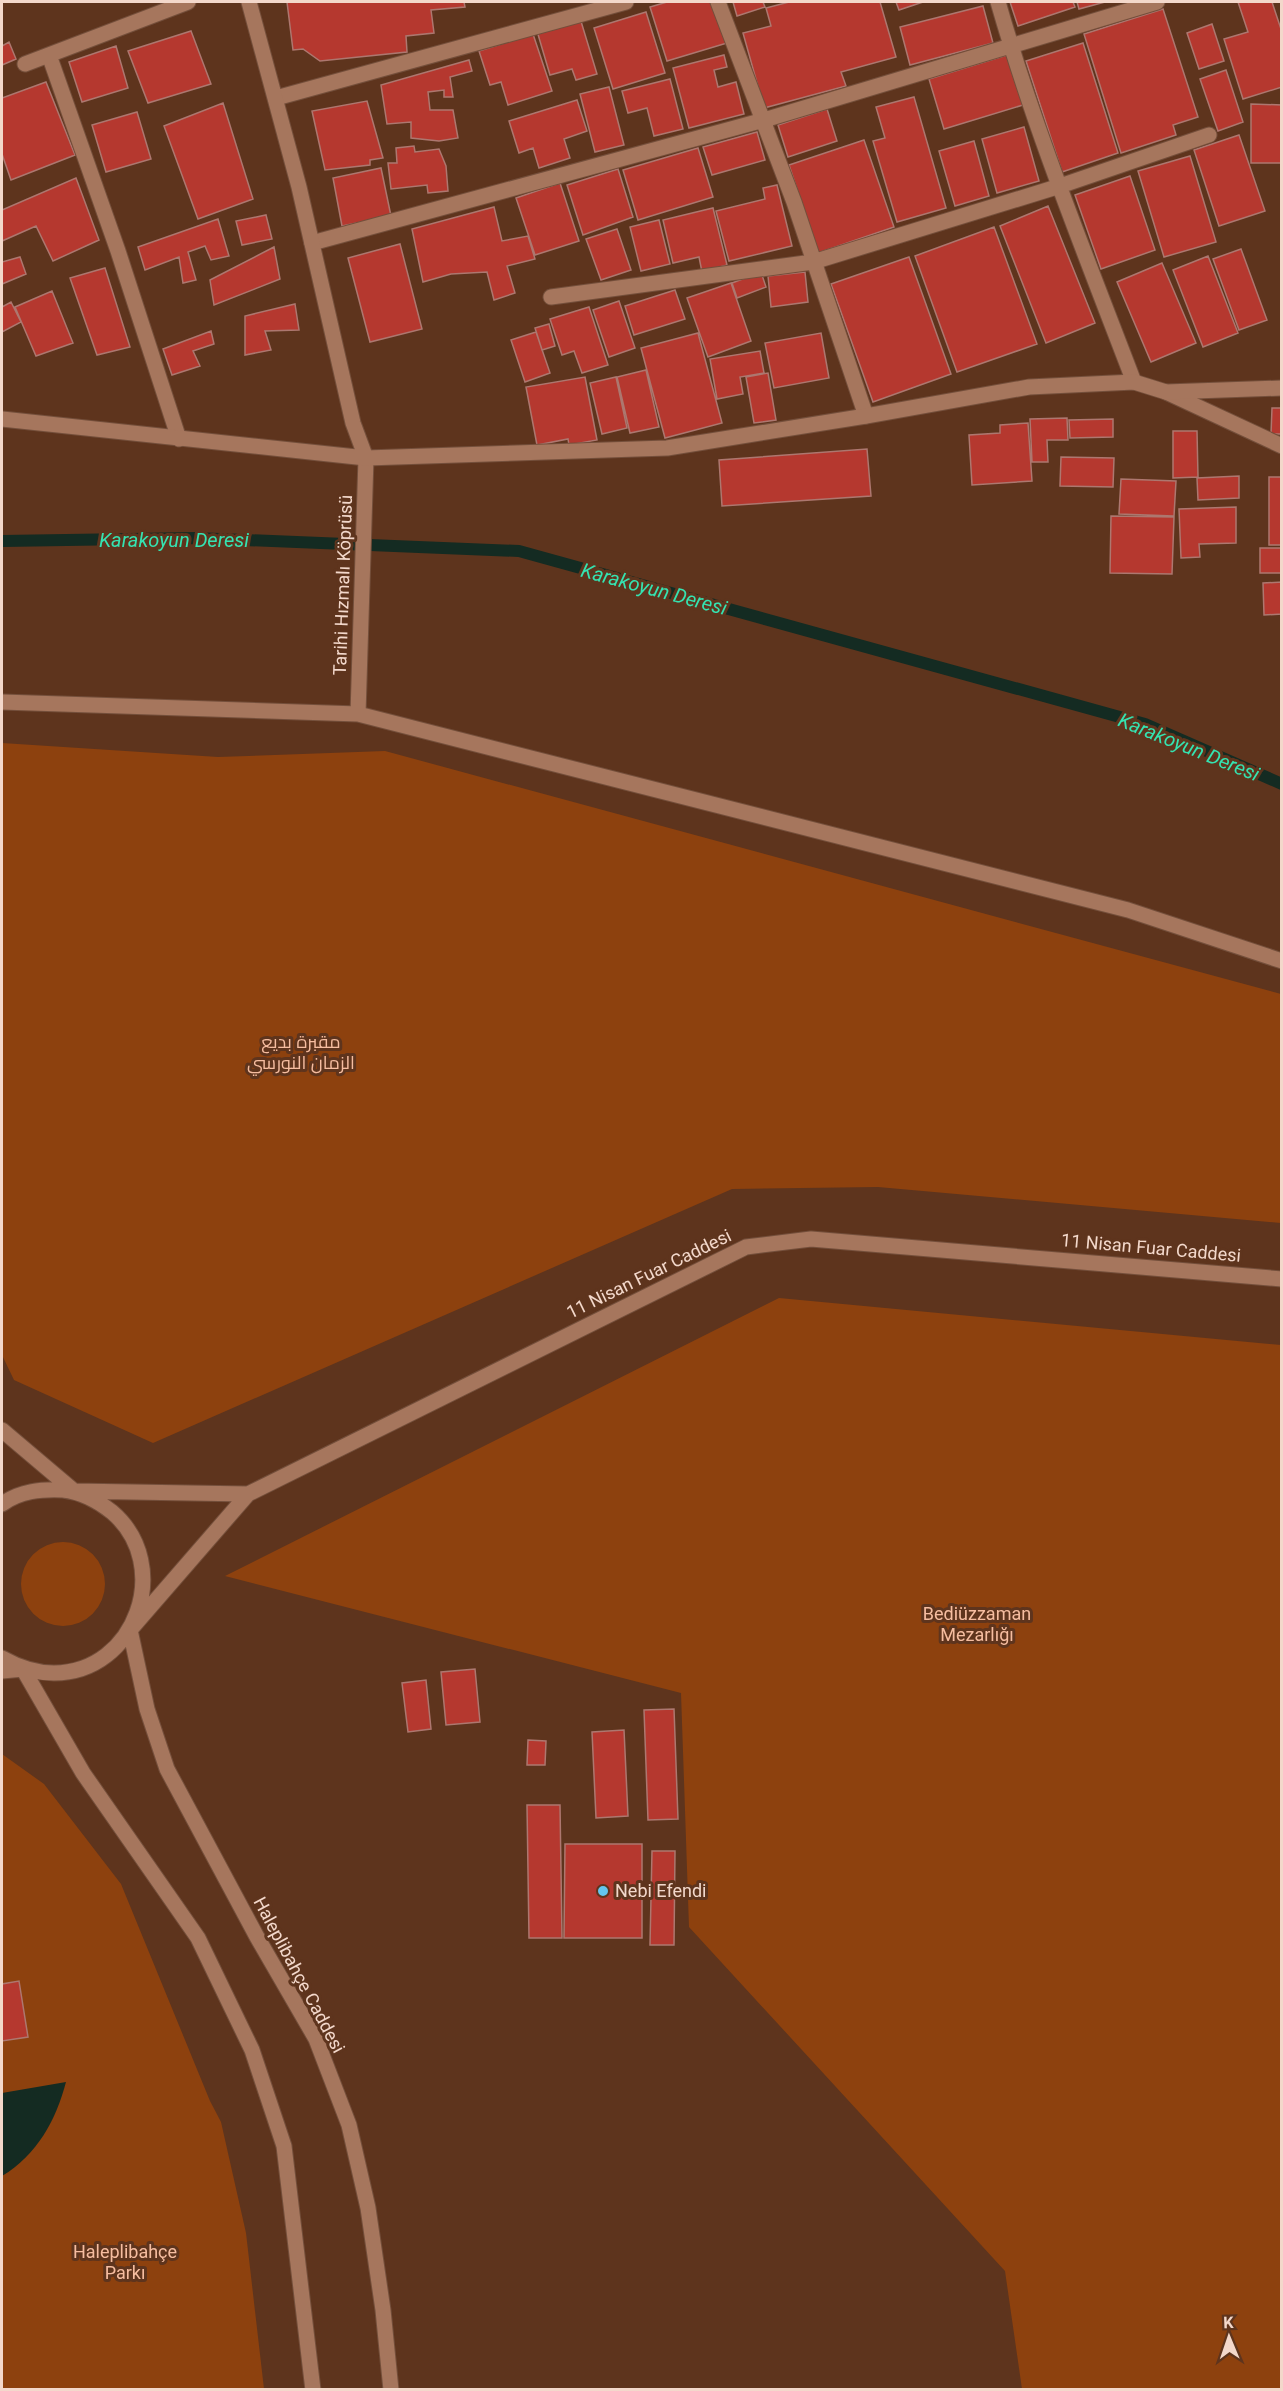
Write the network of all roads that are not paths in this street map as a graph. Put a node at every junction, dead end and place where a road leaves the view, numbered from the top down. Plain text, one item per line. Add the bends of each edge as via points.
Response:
1 (188, 2) edge
2 (249, 2) edge
3 (626, 2) edge
4 (718, 2) edge
5 (998, 2) edge
6 (1157, 2) edge
7 (1011, 47) junction
8 (49, 55) junction
9 (25, 64) dead end
10 (276, 98) junction
11 (764, 120) junction
12 (1209, 135) dead end
13 (1060, 186) junction
14 (312, 243) junction
15 (813, 262) junction
16 (551, 297) dead end
17 (1134, 382) junction
18 (1281, 388) edge
19 (1166, 392) junction
20 (866, 416) junction
21 (2, 419) edge
22 (179, 439) junction
23 (1281, 446) edge
24 (366, 458) junction
25 (2, 702) edge
26 (358, 714) junction
27 (1281, 961) edge
28 (1281, 1279) edge
29 (2, 1430) edge
30 (74, 1491) junction
31 (248, 1494) junction
32 (2, 1504) edge
33 (130, 1630) junction
34 (2, 1658) edge
35 (23, 1669) junction
36 (2, 1671) edge
37 (313, 2390) edge
38 (391, 2390) edge

1 - 8 street
2 - 10 street
3 - 10 street
4 - 11 street
5 - 7 street
6 - 7 street
7 - 11 street
7 - 13 street
8 - 9 street
8 - 22 street
10 - 14 street
11 - 14 street
11 - 15 street
12 - 13 street
13 - 15 street
13 - 17 street
14 - 24 street via 353,423
15 - 16 street
15 - 20 street
17 - 19 street
17 - 20 street via 1029,387
18 - 19 street
19 - 23 street
20 - 24 street via 667,448
21 - 22 street
22 - 24 street
24 - 26 street, Tarihi Hızmalı Köprüsü
25 - 26 street
26 - 27 street via 1128,910
28 - 31 street, 11 Nisan Fuar Caddesi via 811,1239 746,1247
29 - 30 street
30 - 31 street, 11 Nisan Fuar Caddesi
30 - 32 street, 11 Nisan Fuar Caddesi via 42,1489 11,1497
30 - 33 street via 100,1503 122,1521 137,1547 144,1575 141,1604
31 - 33 street, 11 Nisan Fuar Caddesi
33 - 35 street, 11 Nisan Fuar Caddesi via 111,1652 86,1667 55,1673
33 - 38 street, Haleplibahçe Caddesi via 147,1709 167,1769 315,2039 349,2125 368,2208
34 - 35 street
35 - 36 street
35 - 37 street via 83,1773 198,1938 252,2050 284,2146

